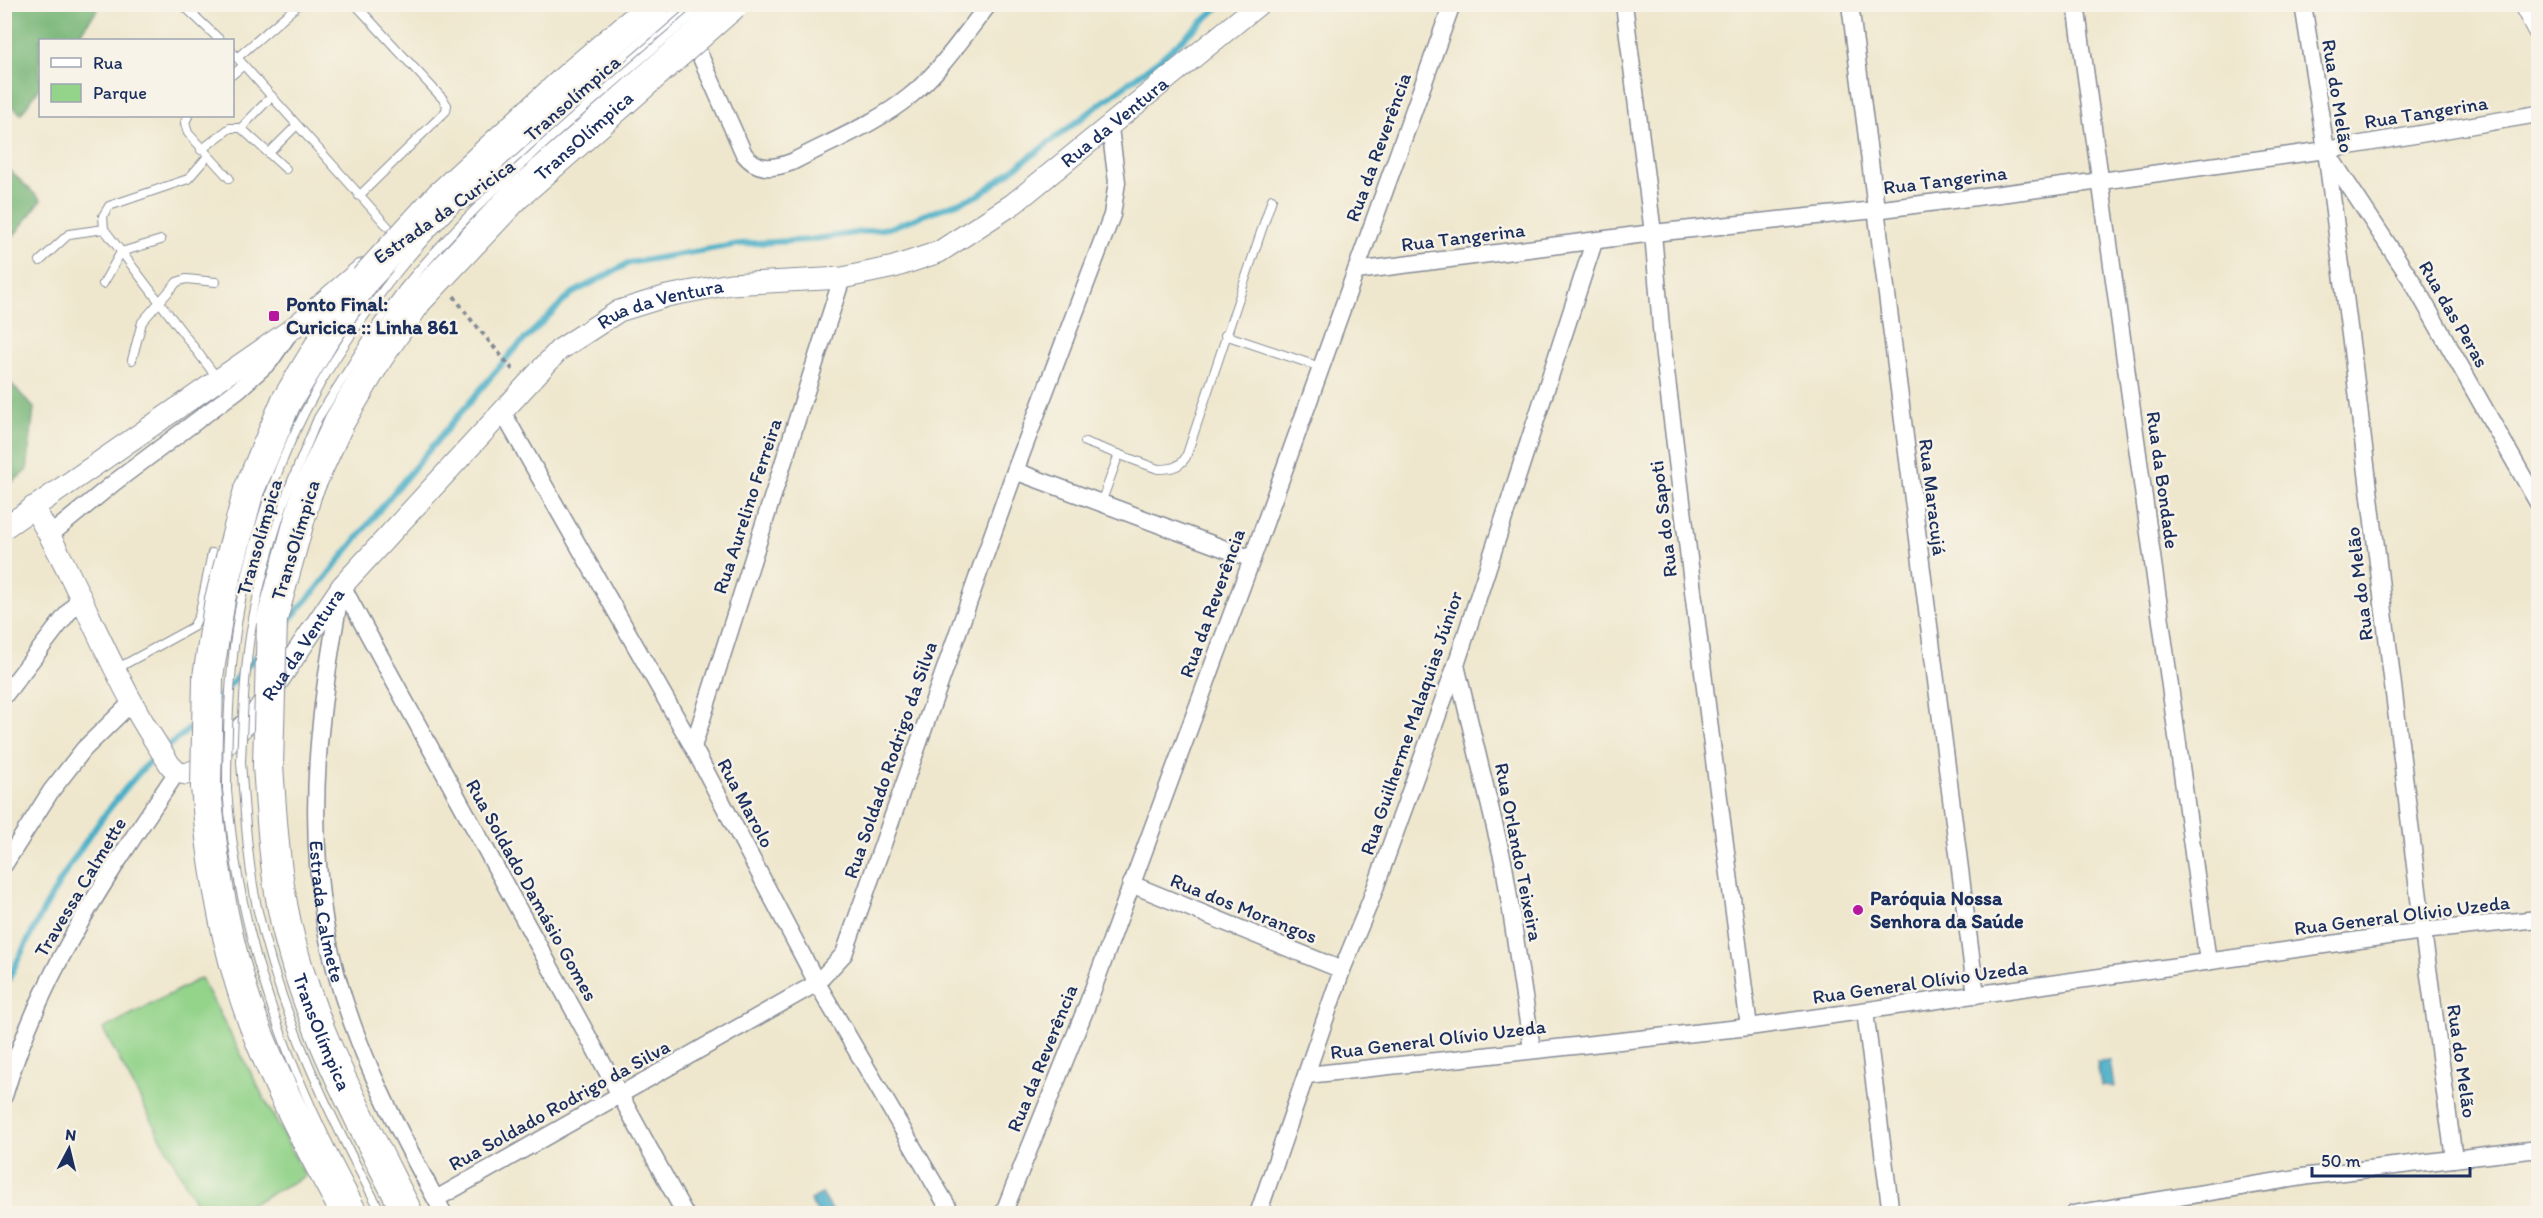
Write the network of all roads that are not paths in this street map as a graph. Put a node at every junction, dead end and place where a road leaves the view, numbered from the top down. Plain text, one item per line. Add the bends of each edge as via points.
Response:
1 (298, 4) edge
2 (355, 4) edge
3 (705, 4) edge
4 (733, 4) edge
5 (989, 4) edge
6 (1259, 4) edge
7 (1452, 4) edge
8 (1624, 4) edge
9 (1850, 4) edge
10 (2076, 4) edge
11 (2303, 4) edge
12 (2524, 4) edge
13 (183, 5) edge
14 (680, 7) edge
15 (2538, 30) edge
16 (219, 39) edge
17 (235, 55) edge
18 (244, 65) junction
19 (234, 73) edge
20 (272, 96) junction
21 (2538, 114) edge
22 (188, 117) edge
23 (297, 125) junction
24 (241, 128) junction
25 (1110, 128) junction
26 (2326, 150) junction
27 (205, 153) junction
28 (270, 153) junction
29 (286, 169) dead end
30 (230, 178) dead end
31 (2101, 181) junction
32 (359, 196) junction
33 (1272, 199) dead end
34 (1875, 210) junction
35 (104, 229) junction
36 (1653, 233) junction
37 (398, 238) junction
38 (161, 240) dead end
39 (1593, 242) junction
40 (121, 252) junction
41 (40, 261) dead end
42 (1356, 271) junction
43 (842, 278) junction
44 (216, 282) dead end
45 (103, 284) dead end
46 (410, 295) junction
47 (160, 303) junction
48 (292, 329) junction
49 (1225, 334) junction
50 (132, 360) dead end
51 (1320, 367) junction
52 (218, 380) junction
53 (503, 413) junction
54 (1085, 442) dead end
55 (1119, 454) junction
56 (1015, 471) junction
57 (1101, 503) junction
58 (2538, 503) edge
59 (33, 507) junction
60 (4, 528) edge
61 (50, 535) junction
62 (212, 553) dead end
63 (1252, 559) junction
64 (342, 586) junction
65 (81, 596) junction
66 (1456, 665) junction
67 (116, 669) junction
68 (4, 696) edge
69 (132, 702) junction
70 (693, 747) junction
71 (254, 764) junction
72 (173, 769) junction
73 (216, 787) junction
74 (4, 865) edge
75 (1131, 884) junction
76 (2538, 919) edge
77 (2423, 931) junction
78 (2208, 962) junction
79 (1342, 970) junction
80 (817, 983) junction
81 (1976, 995) junction
82 (1865, 1011) junction
83 (1749, 1027) junction
84 (1532, 1049) junction
85 (1307, 1075) junction
86 (620, 1094) junction
87 (4, 1096) edge
88 (2538, 1149) edge
89 (2454, 1159) junction
90 (440, 1206) edge
91 (347, 1214) edge
92 (365, 1214) edge
93 (382, 1214) edge
94 (408, 1214) edge
95 (686, 1214) edge
96 (952, 1214) edge
97 (1003, 1214) edge
98 (1258, 1214) edge
99 (1891, 1214) edge
100 (2074, 1214) edge

1 - 17 lane
2 - 32 lane via 447,105 446,111
3 - 46 lane, Transolímpica, bridge via 484,200 432,253
4 - 46 highway, TransOlímpica, bridge via 515,196
5 - 14 street via 911,95 778,167 752,164 744,154
6 - 25 street, Rua da Ventura
7 - 42 street, Rua da Reverência
8 - 36 street, Rua do Sapoti
9 - 34 street, Rua Maracujá
10 - 31 street, Rua da Bondade
11 - 26 street, Rua do Melão
12 - 15 street
13 - 16 lane
14 - 37 street, Estrada da Curicica via 499,175
14 - 73 highway, TransOlímpica, bridge via 572,75 446,192 378,280 324,339 286,402 259,493 220,599 208,677
17 - 18 lane
18 - 19 lane
18 - 20 lane
20 - 23 lane
20 - 24 lane
21 - 26 street, Rua Tangerina
22 - 27 lane via 188,133
23 - 28 lane
23 - 32 lane
24 - 27 lane via 230,128
24 - 28 lane
25 - 43 street, Rua da Ventura via 1013,204 939,252
25 - 56 street, Rua Soldado Rodrigo da Silva via 1117,182 1112,215
26 - 31 street, Rua Tangerina
26 - 58 street, Rua das Peras via 2412,281
26 - 77 street, Rua do Melão
27 - 30 lane
27 - 35 lane via 188,179 109,206 103,216
28 - 29 lane
31 - 34 street, Rua Tangerina
31 - 78 street, Rua da Bondade
32 - 37 lane
33 - 49 lane
34 - 36 street, Rua Tangerina
34 - 81 street, Rua Maracujá
35 - 40 lane
35 - 41 lane via 69,234
36 - 39 street, Rua Tangerina
36 - 83 street, Rua do Sapoti via 1662,339
37 - 48 street, Estrada da Curicica
38 - 40 lane
39 - 42 street, Rua Tangerina
39 - 66 street, Rua Guilherme Malaquias Júnior
40 - 45 lane
40 - 47 lane
42 - 51 street, Rua da Reverência
43 - 53 street, Rua da Ventura via 730,284 667,296 619,311 559,350
43 - 70 street, Rua Aurelino Ferreira
44 - 47 lane via 177,282
46 - 71 highway, TransOlímpica, bridge via 378,357 298,490 272,619
47 - 50 lane via 142,322
47 - 52 lane
48 - 52 street, Estrada da Curicica
48 - 61 street via 270,361 239,389
49 - 51 lane
49 - 55 lane via 1186,457 1180,465 1158,469
51 - 63 street, Rua da Reverência
52 - 59 street, Estrada da Curicica
53 - 64 street, Rua da Ventura
53 - 70 street, Rua Marolo
54 - 55 lane
55 - 57 lane
56 - 57 street
56 - 80 street, Rua Soldado Rodrigo da Silva via 844,954
57 - 63 street
59 - 60 street, Estrada da Curicica
59 - 61 street
61 - 65 street
62 - 67 lane via 199,616 193,627
63 - 75 street, Rua da Reverência
64 - 72 street, Rua da Ventura via 257,712 205,766 186,774
64 - 86 street, Rua Soldado Damásio Gomes
64 - 90 street, Estrada Calmete via 327,663 315,789 325,925 356,1030 382,1096
65 - 67 street
65 - 68 street
66 - 79 street, Rua Guilherme Malaquias Júnior
66 - 84 street, Rua Orlando Teixeira via 1504,865
67 - 69 street
69 - 72 street
69 - 74 street via 84,749 51,791
70 - 80 street, Rua Marolo
71 - 93 lane, Transolímpica via 248,845 257,907 277,978 323,1096
71 - 94 highway, TransOlímpica via 296,962 351,1101
72 - 87 street, Travessa Calmette via 57,962 29,1022
73 - 91 highway, TransOlímpica via 210,845 241,985 317,1161
73 - 92 lane, Transolímpica via 245,918 283,1040 330,1150
75 - 79 street, Rua dos Morangos
75 - 97 street, Rua da Reverência
76 - 77 street, Rua General Olívio Uzeda
77 - 78 street, Rua General Olívio Uzeda
77 - 89 street, Rua do Melão
78 - 81 street, Rua General Olívio Uzeda
79 - 85 street, Rua Guilherme Malaquias Júnior
80 - 86 street, Rua Soldado Rodrigo da Silva
80 - 96 street, Rua Marolo
81 - 82 street, Rua General Olívio Uzeda
82 - 83 street, Rua General Olívio Uzeda
82 - 99 street
83 - 84 street, Rua General Olívio Uzeda
84 - 85 street, Rua General Olívio Uzeda
85 - 98 street, Rua Guilherme Malaquias Júnior
86 - 90 street, Rua Soldado Rodrigo da Silva
86 - 95 street, Rua Soldado Damásio Gomes
88 - 89 street
89 - 100 street via 2309,1176

